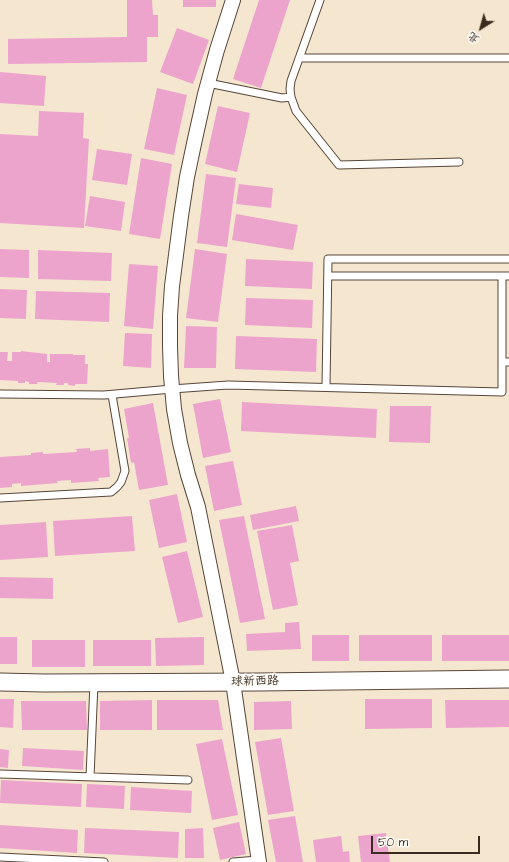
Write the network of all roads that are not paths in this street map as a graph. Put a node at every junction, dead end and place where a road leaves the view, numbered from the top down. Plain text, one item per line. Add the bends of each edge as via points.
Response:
1 (233, 0) edge
2 (320, 0) edge
3 (299, 58) junction
4 (509, 58) edge
5 (208, 83) junction
6 (291, 97) junction
7 (459, 162) dead end
8 (509, 259) edge
9 (328, 276) junction
10 (505, 276) edge
11 (505, 321) edge
12 (506, 362) edge
13 (326, 387) junction
14 (172, 389) junction
15 (0, 394) edge
16 (112, 395) junction
17 (0, 498) edge
18 (509, 679) edge
19 (0, 682) edge
20 (233, 682) junction
21 (94, 683) junction
22 (0, 774) edge
23 (90, 777) junction
24 (188, 780) dead end
25 (0, 857) edge
26 (258, 861) edge
27 (104, 862) edge
28 (233, 862) edge

1 - 5 street
2 - 3 lane
3 - 4 lane
3 - 6 lane via 290,89
5 - 6 lane via 282,98
5 - 14 street via 187,178 172,286
6 - 7 lane via 296,111 339,165
8 - 9 lane via 328,259
9 - 10 lane
9 - 13 lane
10 - 11 lane
11 - 12 lane
12 - 13 lane via 502,392
13 - 14 lane via 228,385
14 - 16 lane
14 - 20 street via 180,443 198,507
15 - 16 lane
16 - 17 lane via 125,471 117,487 111,492
18 - 20 street, 球新西路
19 - 21 street, 球新西路
20 - 21 street, 球新西路
20 - 26 street
21 - 23 lane
22 - 23 lane
23 - 24 lane
25 - 27 lane
26 - 28 lane

